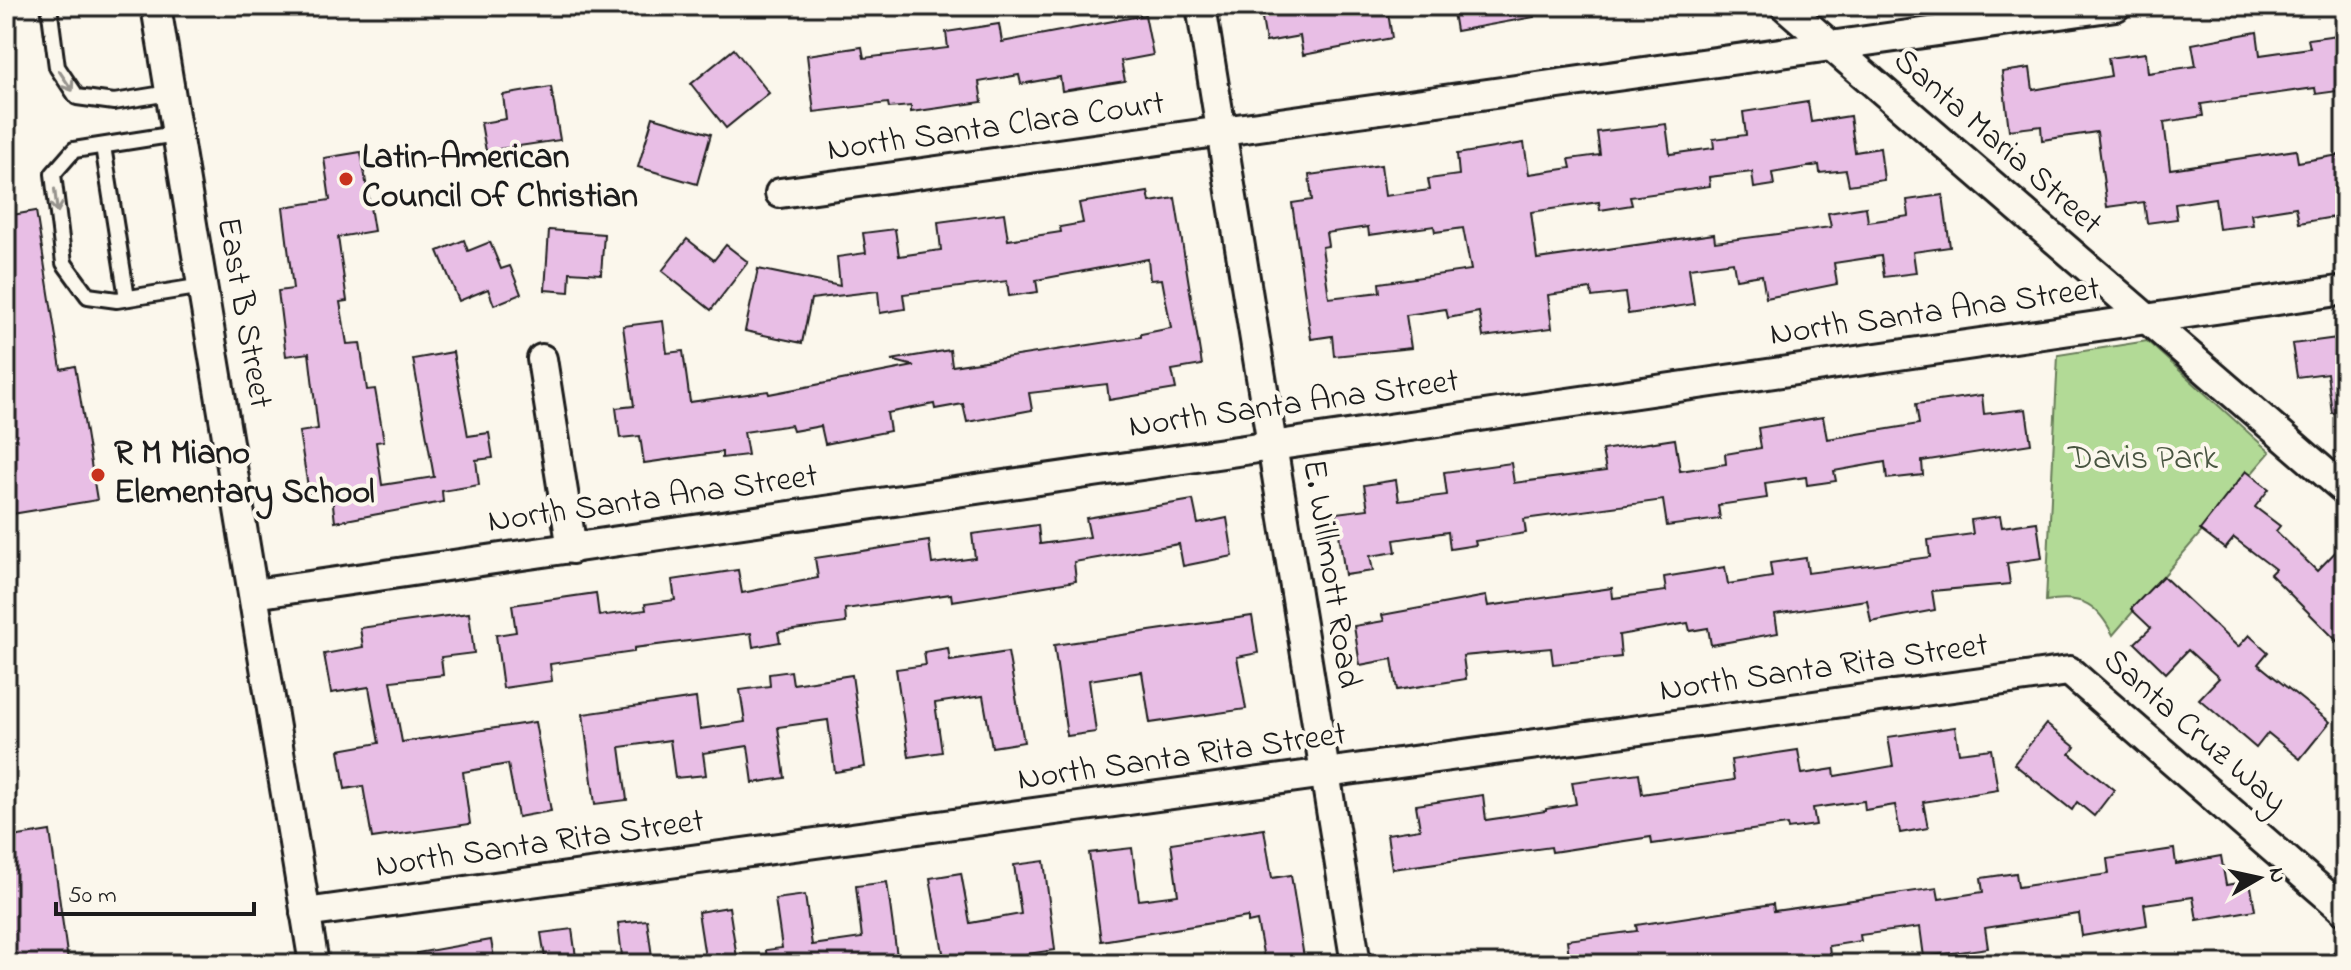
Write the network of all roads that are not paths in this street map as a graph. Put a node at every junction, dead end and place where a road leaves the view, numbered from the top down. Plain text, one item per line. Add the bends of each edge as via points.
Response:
1 (49, 6) edge
2 (156, 6) edge
3 (1201, 6) edge
4 (1785, 6) edge
5 (2116, 6) edge
6 (1832, 48) junction
7 (169, 93) junction
8 (176, 134) junction
9 (1221, 134) junction
10 (103, 146) junction
11 (780, 193) dead end
12 (203, 286) junction
13 (2345, 290) edge
14 (127, 298) junction
15 (2147, 319) junction
16 (542, 359) dead end
17 (1272, 445) junction
18 (2345, 490) edge
19 (572, 549) junction
20 (254, 594) junction
21 (2069, 671) joint
22 (1326, 774) junction
23 (2345, 911) edge
24 (305, 913) junction
25 (314, 964) edge
26 (1356, 964) edge

1 -> 7 lane via 57,67 77,97 114,102
2 - 7 street, East B Street
3 - 9 street, E. Willmott Road
4 - 6 street, Santa Maria Street
5 - 6 street, North Santa Clara Court
6 - 9 street, North Santa Clara Court
6 - 15 street, Santa Maria Street
7 - 8 street, East B Street
8 - 10 lane
8 - 12 street, East B Street
9 - 11 street, North Santa Clara Court
9 - 17 street, E. Willmott Road
10 - 14 lane
10 -> 14 lane via 74,150 53,174 64,263 88,296
12 - 14 lane
12 - 20 street, East B Street
13 - 15 street, North Santa Ana Street
15 - 17 street, North Santa Ana Street
15 - 18 street, Santa Maria Street
16 - 19 street
17 - 19 street, North Santa Ana Street
17 - 22 street, E. Willmott Road
19 - 20 street, North Santa Ana Street
20 - 24 street, East B Street
21 - 22 street, North Santa Rita Street
21 - 23 street, Santa Cruz Way
22 - 24 street, North Santa Rita Street
22 - 26 street, E. Willmott Road
24 - 25 street, East B Street

